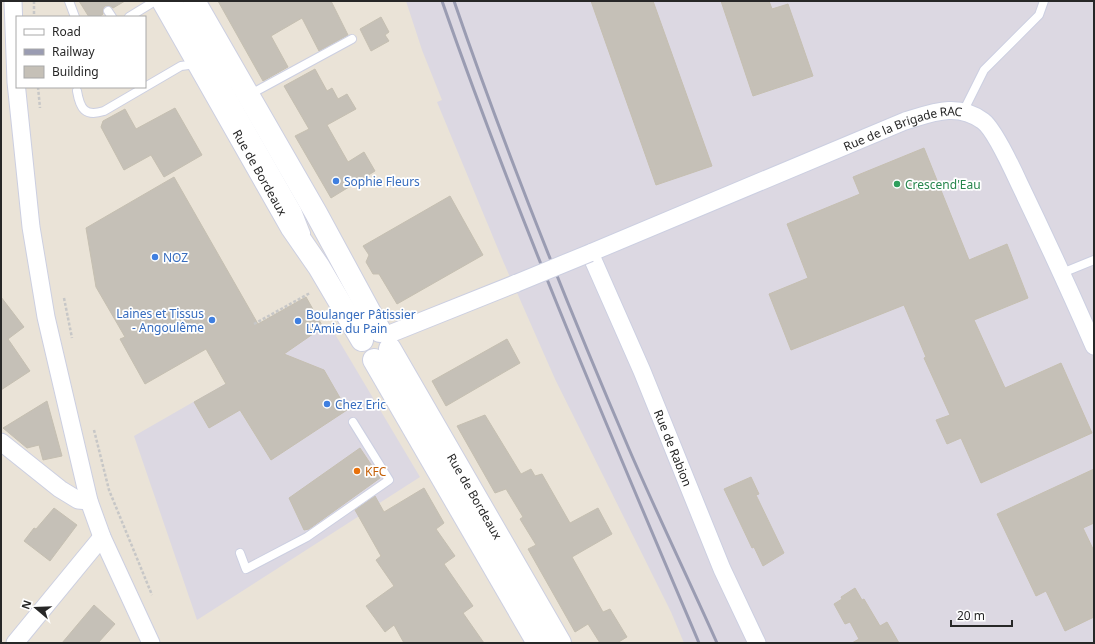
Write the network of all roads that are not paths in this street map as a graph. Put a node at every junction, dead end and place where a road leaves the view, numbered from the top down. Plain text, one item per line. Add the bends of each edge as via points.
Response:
1 (13, 1) edge
2 (69, 1) edge
3 (154, 1) edge
4 (163, 1) edge
5 (178, 1) edge
6 (194, 1) edge
7 (1044, 1) edge
8 (73, 15) edge
9 (131, 16) edge
10 (352, 39) dead end
11 (198, 64) junction
12 (16, 82) edge
13 (146, 87) edge
14 (17, 88) edge
15 (144, 88) edge
16 (77, 91) dead end
17 (248, 95) junction
18 (963, 112) junction
19 (297, 210) junction
20 (336, 249) junction
21 (590, 253) junction
22 (1094, 260) edge
23 (322, 272) junction
24 (1062, 273) junction
25 (379, 343) junction
26 (1094, 346) edge
27 (353, 422) dead end
28 (1, 442) edge
29 (473, 492) junction
30 (89, 501) junction
31 (477, 518) dead end
32 (102, 537) junction
33 (240, 553) dead end
34 (15, 643) edge
35 (151, 643) edge
36 (538, 643) edge
37 (560, 643) edge
38 (757, 643) edge

1 - 12 street
2 - 8 lane
3 - 9 lane
4 - 11 main road, Rue de Bordeaux
5 - 19 lane
6 - 17 main road, Rue de Bordeaux
7 - 18 lane via 1039,15 984,70
10 - 17 lane
11 - 13 lane via 181,66
11 - 23 main road, Rue de Bordeaux via 292,228
14 - 30 street via 31,227 46,317
15 - 16 lane via 104,112 94,114 82,108
17 - 20 main road, Rue de Bordeaux
18 - 21 street, Rue de la Brigade RAC via 946,110 905,121
18 - 24 street, Rue de la Brigade RAC via 984,121 1004,152
19 - 20 lane
19 - 23 lane
20 - 25 main road, Rue de Bordeaux
21 - 25 street, Rue de la Brigade RAC, bridge
21 - 38 street, Rue de Rabion via 642,371 722,568
22 - 24 lane
23 - 25 main road, Rue de Bordeaux
24 - 26 street, Rue de la Brigade RAC
25 - 29 main road, Rue de Bordeaux
25 - 36 main road, Rue de Bordeaux
27 - 33 lane via 389,480 307,537 246,569
28 - 30 street via 60,488 78,500
29 - 31 lane
29 - 37 main road, Rue de Bordeaux
30 - 32 street
32 - 34 street
32 - 35 street

